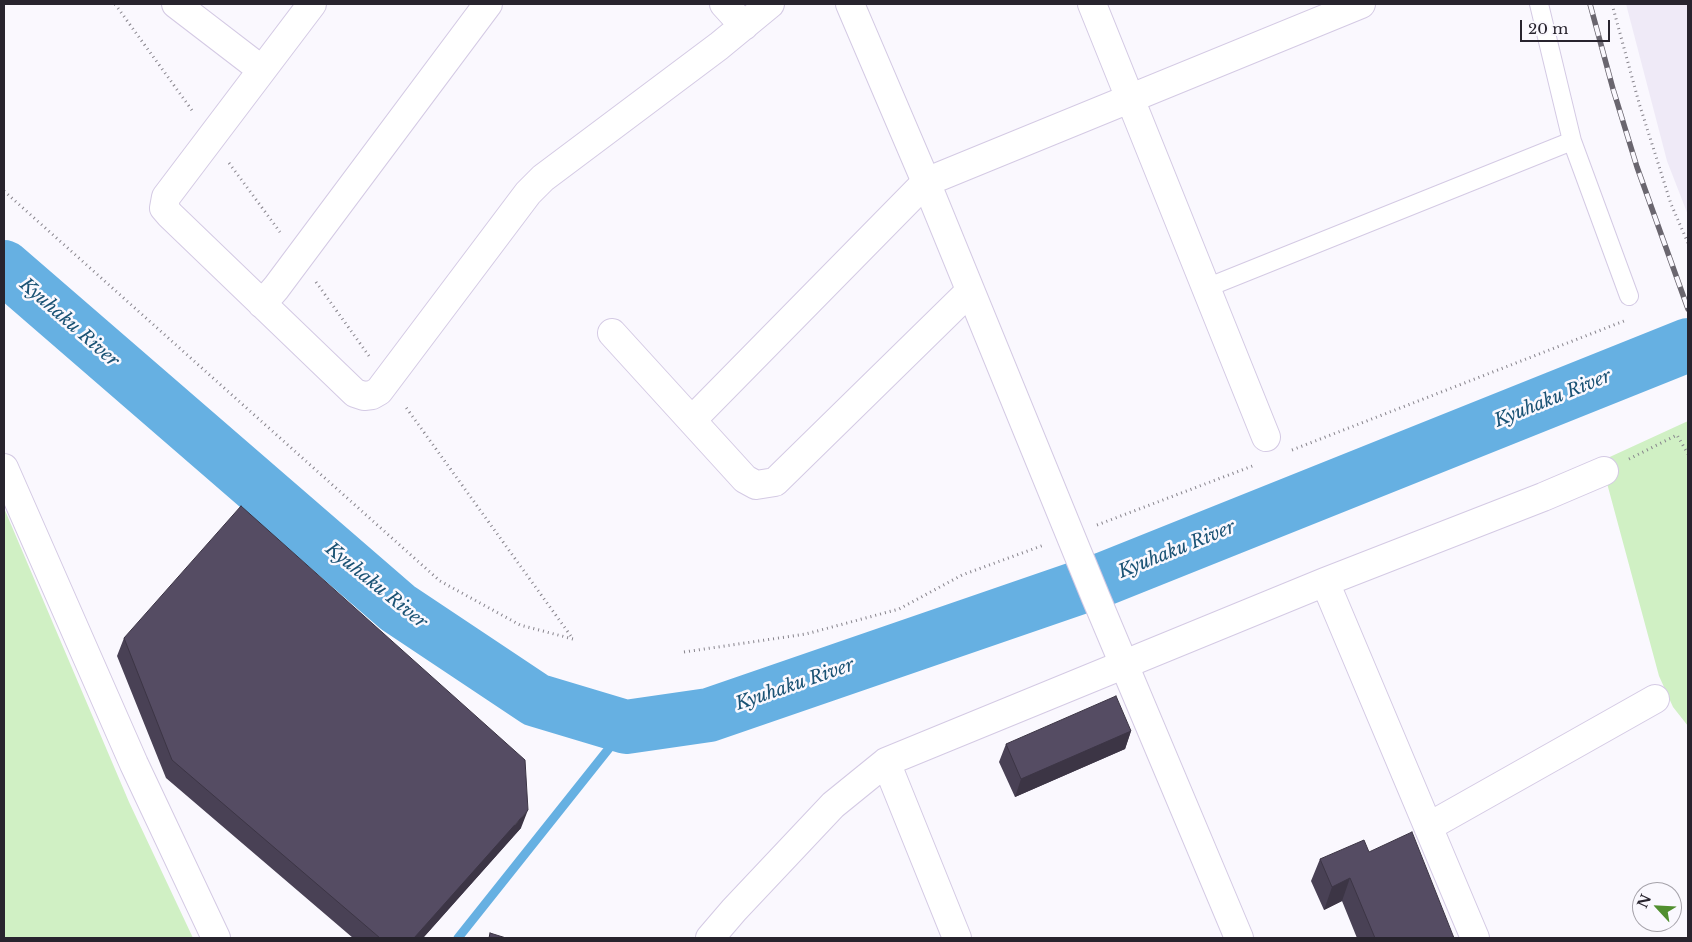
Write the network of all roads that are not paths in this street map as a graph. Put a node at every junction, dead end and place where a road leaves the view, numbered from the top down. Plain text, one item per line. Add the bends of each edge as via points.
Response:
1 (176, 4) edge
2 (312, 4) edge
3 (488, 4) edge
4 (724, 4) edge
5 (770, 4) edge
6 (850, 4) edge
7 (1092, 4) edge
8 (1361, 4) edge
9 (1539, 4) edge
10 (744, 26) junction
11 (262, 70) junction
12 (1130, 99) junction
13 (1572, 141) junction
14 (926, 182) junction
15 (1206, 288) junction
16 (969, 292) junction
17 (1629, 296) dead end
18 (262, 304) junction
19 (612, 334) dead end
20 (692, 420) junction
21 (1268, 447) road end
22 (4, 468) edge
23 (1604, 471) road end
24 (1325, 582) junction
25 (1124, 664) junction
26 (1656, 699) dead end
27 (886, 762) junction
28 (1428, 827) junction
29 (216, 938) edge
30 (710, 938) edge
31 (957, 938) edge
32 (1239, 938) edge
33 (1475, 938) edge

1 - 11 street
2 - 11 street
3 - 18 street
4 - 10 street
5 - 10 street
6 - 14 street
7 - 12 street
8 - 12 street
9 - 13 lane
10 - 18 street via 543,178 528,193 379,391 364,396 355,393
11 - 18 street via 166,197 164,208
12 - 14 street
12 - 15 street
13 - 15 lane
13 - 17 lane
14 - 16 street
14 - 20 street
15 - 21 street
16 - 20 street via 775,482 756,485 745,479
16 - 25 street
19 - 20 street
22 - 29 street via 134,764
23 - 24 street
24 - 25 street
24 - 28 street
25 - 27 street
25 - 32 street
26 - 28 street
27 - 30 street via 833,805
27 - 31 street
28 - 33 street

